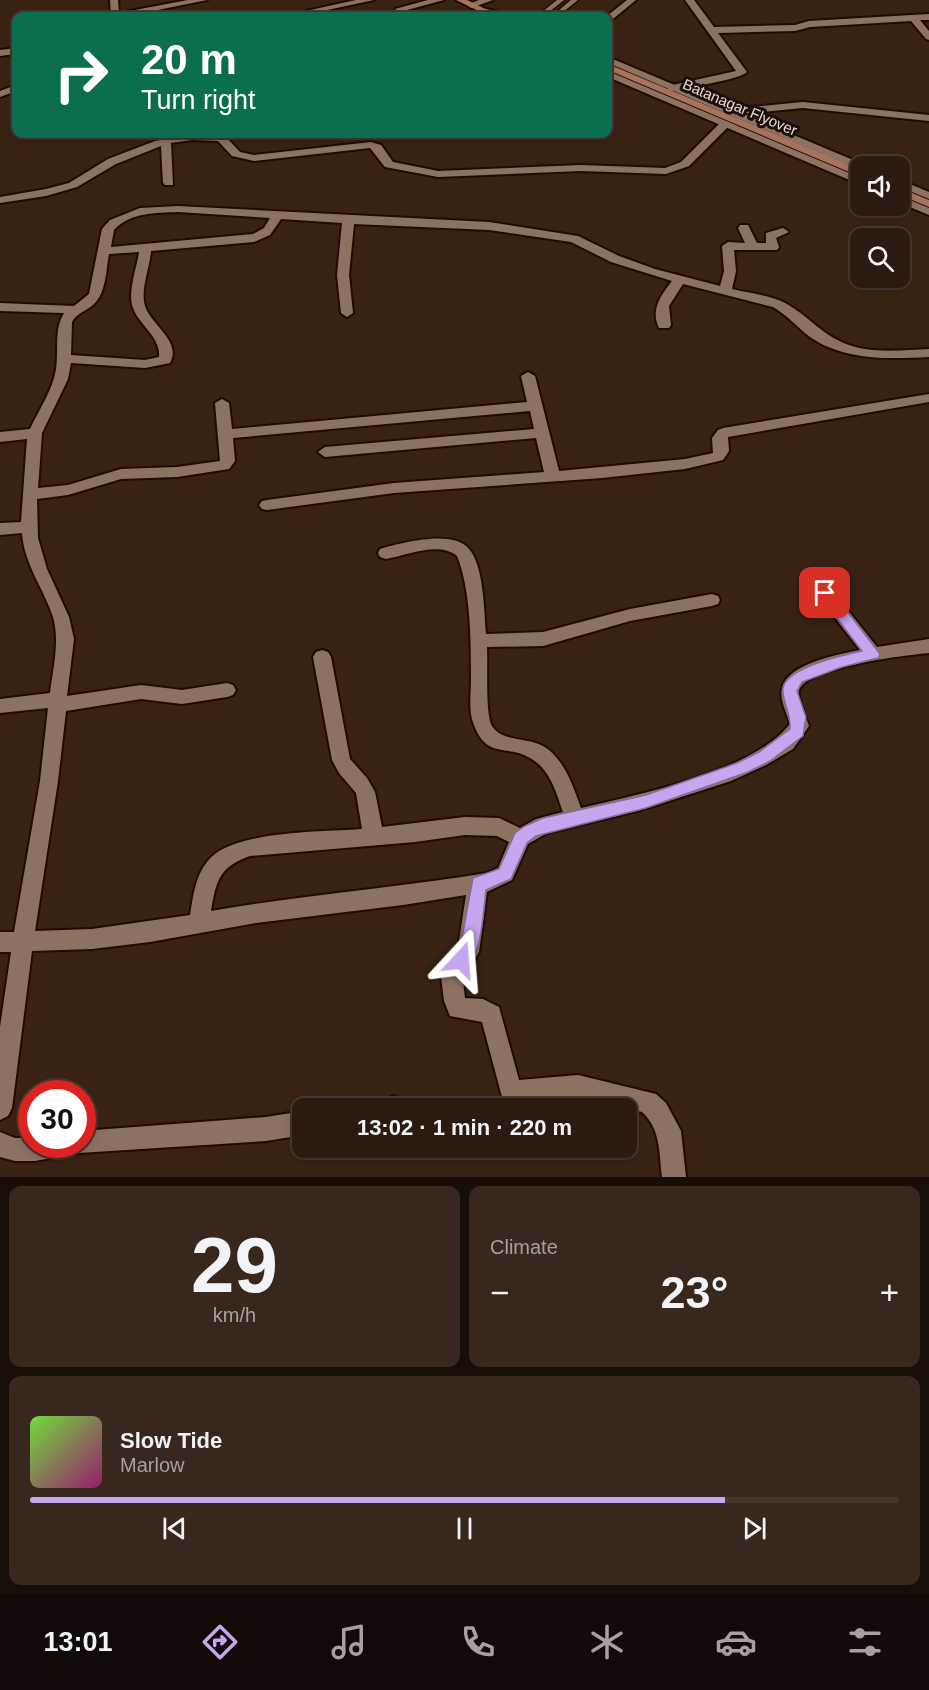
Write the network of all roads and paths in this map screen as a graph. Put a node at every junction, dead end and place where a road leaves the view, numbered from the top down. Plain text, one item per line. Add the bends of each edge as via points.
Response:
1 (203, 0) edge
2 (370, 0) edge
3 (440, 0) edge
4 (460, 0) edge
5 (489, 0) edge
6 (546, 0) edge
7 (560, 0) edge
8 (575, 0) edge
9 (632, 0) edge
10 (689, 0) edge
11 (475, 3) edge
12 (138, 12) edge
13 (322, 12) edge
14 (403, 12) edge
15 (545, 12) edge
16 (560, 12) edge
17 (612, 17) edge
18 (913, 18) junction
19 (929, 18) edge
20 (712, 30) junction
21 (929, 37) edge
22 (612, 62) edge
23 (612, 69) edge
24 (612, 76) edge
25 (672, 88) junction
26 (730, 112) junction
27 (929, 118) edge
28 (727, 125) junction
29 (184, 138) edge
30 (220, 138) edge
31 (166, 142) junction
32 (850, 162) edge
33 (850, 169) edge
34 (850, 177) edge
35 (169, 183) dead end
36 (910, 187) edge
37 (926, 193) edge
38 (910, 195) edge
39 (0, 200) edge
40 (910, 203) edge
41 (929, 204) edge
42 (929, 212) edge
43 (277, 215) junction
44 (348, 220) junction
45 (744, 228) dead end
46 (783, 232) dead end
47 (752, 246) junction
48 (145, 248) junction
49 (105, 251) junction
50 (681, 279) junction
51 (725, 290) junction
52 (0, 307) edge
53 (78, 310) junction
54 (347, 313) dead end
55 (657, 319) dead end
56 (929, 353) edge
57 (64, 359) junction
58 (528, 376) dead end
59 (929, 398) edge
60 (222, 404) dead end
61 (536, 406) junction
62 (543, 433) junction
63 (35, 434) junction
64 (226, 434) junction
65 (0, 437) edge
66 (325, 452) dead end
67 (553, 477) junction
68 (30, 494) junction
69 (267, 505) dead end
70 (29, 527) junction
71 (0, 529) edge
72 (386, 554) dead end
73 (825, 593) dead end
74 (712, 600) dead end
75 (477, 641) junction
76 (929, 646) edge
77 (873, 654) junction
78 (322, 657) dead end
79 (227, 690) dead end
80 (58, 702) junction
81 (0, 706) edge
82 (575, 817) junction
83 (373, 836) junction
84 (521, 838) junction
85 (478, 884) junction
86 (199, 923) junction
87 (23, 940) junction
88 (0, 942) edge
89 (0, 1108) edge
90 (292, 1125) edge
91 (96, 1142) edge
92 (0, 1144) edge
93 (18, 1149) edge
94 (674, 1177) edge

1 - 12 street
2 - 13 street via 355,8
3 - 14 street via 400,9
4 - 11 main road
5 - 11 street
6 - 7 lane
7 - 15 lane
8 - 16 lane
9 - 17 street
10 - 20 street
18 - 19 street
18 - 20 street
18 - 21 street
20 - 25 street via 742,72
22 - 25 street
23 - 33 main road, Batanagar Flyover
24 - 28 street
25 - 26 street
26 - 27 street via 803,105
26 - 32 street
28 - 30 street via 685,164 666,171 581,168 438,174 389,165 377,147 365,144 254,158 236,154
28 - 34 street
29 - 31 street
31 - 35 street
31 - 39 street via 118,158 65,188
36 - 37 street
38 - 41 main road
40 - 42 street
43 - 44 street
43 - 48 street via 263,236
43 - 49 street via 177,209 136,213 114,221 108,230
44 - 50 street via 489,226 574,239 628,264
44 - 54 street via 343,275
45 - 47 street
46 - 47 street via 770,236 773,247
47 - 51 street via 728,246 730,271
48 - 49 street
48 - 57 street via 138,304 165,346 165,360 145,364
49 - 53 street via 95,295
50 - 51 street
50 - 55 street via 664,300
51 - 56 street via 778,304 815,334 844,348 879,355
52 - 53 street
53 - 57 street via 65,322
57 - 63 street via 61,379
58 - 61 street
59 - 67 street via 723,433 719,438 721,454 714,459
60 - 64 street
61 - 62 street
61 - 64 street
62 - 66 street
62 - 67 street
63 - 65 street
63 - 68 street
64 - 68 street via 228,461 224,465 121,474 68,490
67 - 69 street via 394,488
68 - 70 street
70 - 71 street
70 - 80 street via 39,569 61,617 65,639
72 - 75 street via 438,544 459,548 470,569
73 - 77 street
74 - 75 street via 630,615 543,639
75 - 82 street via 480,718 487,732 496,741 535,750 546,759 556,772
76 - 77 street
77 - 82 street via 840,661 797,678 790,691 798,732 764,757 646,801
78 - 83 street via 341,760 363,788
79 - 80 street via 182,697 141,692
80 - 81 street
80 - 87 street
82 - 84 street via 543,825
83 - 84 street via 487,825
83 - 86 street via 250,847 231,853 213,866
84 - 85 street via 505,874
85 - 86 street
85 - 94 street via 468,952 451,968 455,1001 458,1008 491,1014 510,1089 515,1092 578,1086 648,1102 669,1131
86 - 87 street via 92,939
87 - 88 street
87 - 89 street
90 - 91 street
92 - 93 street

